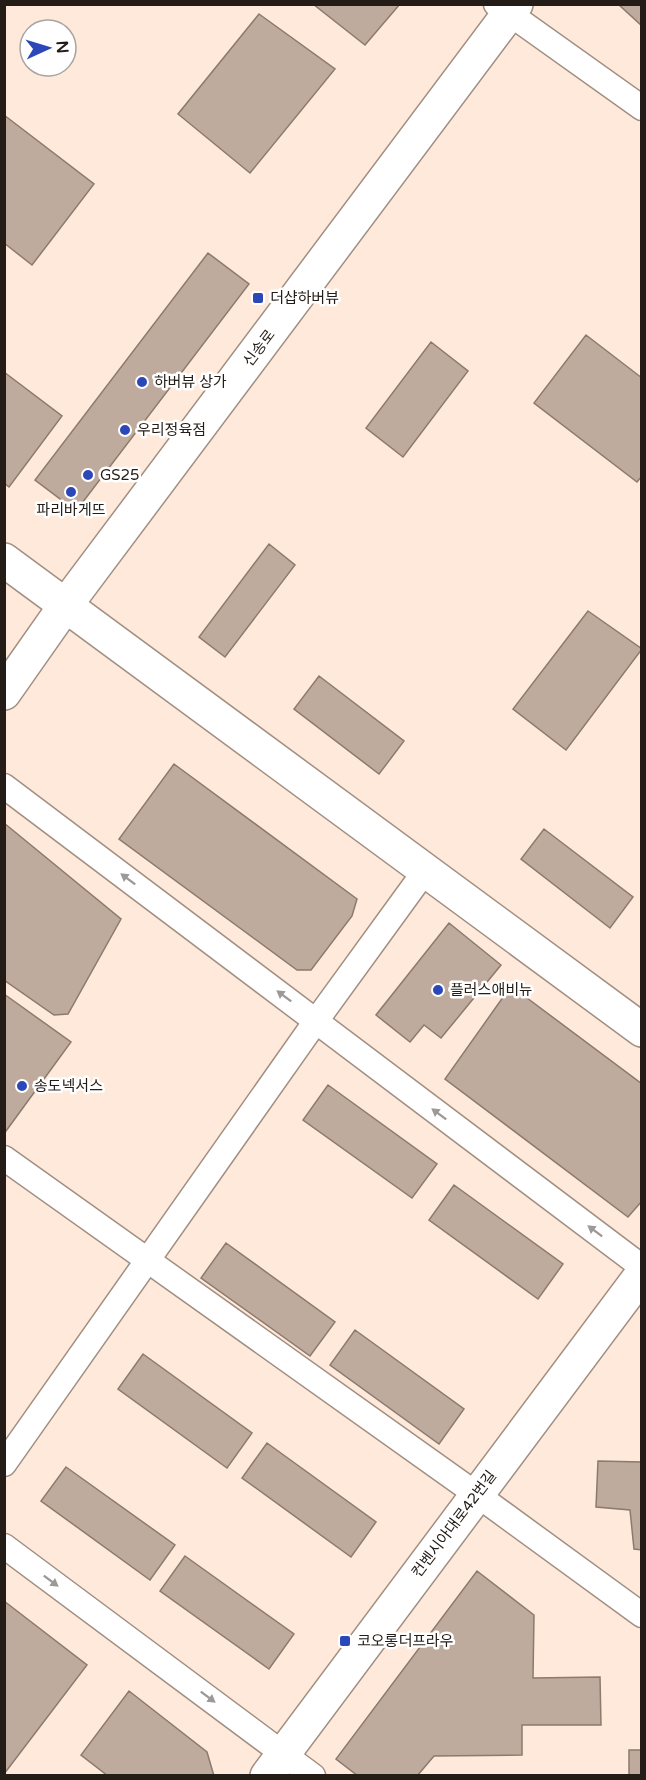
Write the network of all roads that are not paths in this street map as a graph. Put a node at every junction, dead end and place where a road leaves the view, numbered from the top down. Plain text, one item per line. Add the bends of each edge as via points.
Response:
1 (507, 8) edge
2 (642, 108) edge
3 (4, 560) edge
4 (65, 606) junction
5 (4, 693) edge
6 (4, 786) edge
7 (425, 871) junction
8 (316, 1021) junction
9 (642, 1030) edge
10 (4, 1158) edge
11 (146, 1260) junction
12 (642, 1267) edge
13 (642, 1274) edge
14 (4, 1464) edge
15 (476, 1494) junction
16 (4, 1546) edge
17 (642, 1615) edge
18 (276, 1765) edge
19 (313, 1776) edge

1 - 2 street
1 - 4 street, 신송로
3 - 4 street
4 - 5 street, 신송로
4 - 7 street
8 -> 6 street
7 - 8 street
7 - 9 street
8 - 11 street
12 -> 8 street
10 - 11 street
11 - 14 street
11 - 15 street
13 - 15 street, 컨벤시아대로42번길
15 - 17 street
15 - 18 street, 컨벤시아대로42번길
16 -> 18 street
18 - 19 street

